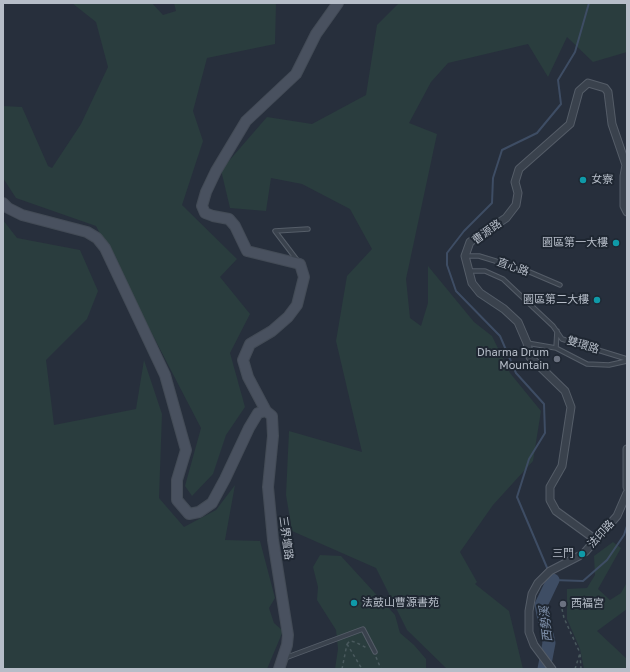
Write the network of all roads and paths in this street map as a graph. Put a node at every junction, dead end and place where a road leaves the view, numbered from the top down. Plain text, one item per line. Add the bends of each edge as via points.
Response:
1 (338, 3) edge
2 (3, 202) edge
3 (627, 212) edge
4 (308, 229) dead end
5 (465, 256) junction
6 (300, 264) junction
7 (469, 271) junction
8 (560, 285) dead end
9 (557, 331) junction
10 (527, 343) junction
11 (556, 348) junction
12 (627, 360) edge
13 (266, 411) junction
14 (627, 449) edge
15 (627, 487) edge
16 (627, 493) edge
17 (596, 540) junction
18 (562, 610) dead end
19 (347, 644) junction
20 (374, 652) junction
21 (580, 653) junction
22 (283, 658) junction
23 (279, 669) edge
24 (342, 669) edge
25 (362, 669) edge
26 (381, 669) edge
27 (552, 669) edge
28 (575, 669) edge
29 (581, 669) edge

1 - 6 street via 316,34 296,74 246,121 216,172 202,206 205,213 229,219 247,251
2 - 13 street via 8,208 22,215 87,232 97,238 105,248 165,375 186,450 177,480 177,500 189,514 199,512 212,503 226,480 252,423 258,413
3 - 5 street, 曹源路 via 624,206 626,164 612,124 608,92 605,88 588,83 579,91 570,124 519,169 515,182 518,193 516,205 506,218 470,242
4 - 6 lane via 275,231
5 - 7 street, 曹源路
5 - 8 lane, 直心路 via 479,256 525,270
6 - 13 street, 三界壇路 via 304,277 297,305 272,331 250,344 243,360 248,377
7 - 9 lane, 雙環路 via 485,271 503,279
7 - 10 street, 曹源路 via 472,283 480,293 518,322
9 - 11 lane
9 - 12 lane, 雙環路 via 562,339
10 - 11 lane
10 - 17 street, 曹源路 via 530,357 564,391 572,407 562,466 550,487 550,500 556,511
11 - 12 lane via 587,364 609,365
13 - 22 street, 三界壇路 via 272,416 273,423 268,487 271,525 288,624 287,645
14 - 15 street
16 - 17 street, 法印路 via 617,516
17 - 27 street, 法印路 via 582,554 550,571 538,583 532,594 529,632 534,645
18 - 21 path
19 - 20 path via 350,641 355,642
19 - 24 path
19 - 25 path
20 - 22 lane via 363,629
20 - 26 path
21 - 28 path
21 - 29 path
22 - 23 street, 三界壇路

